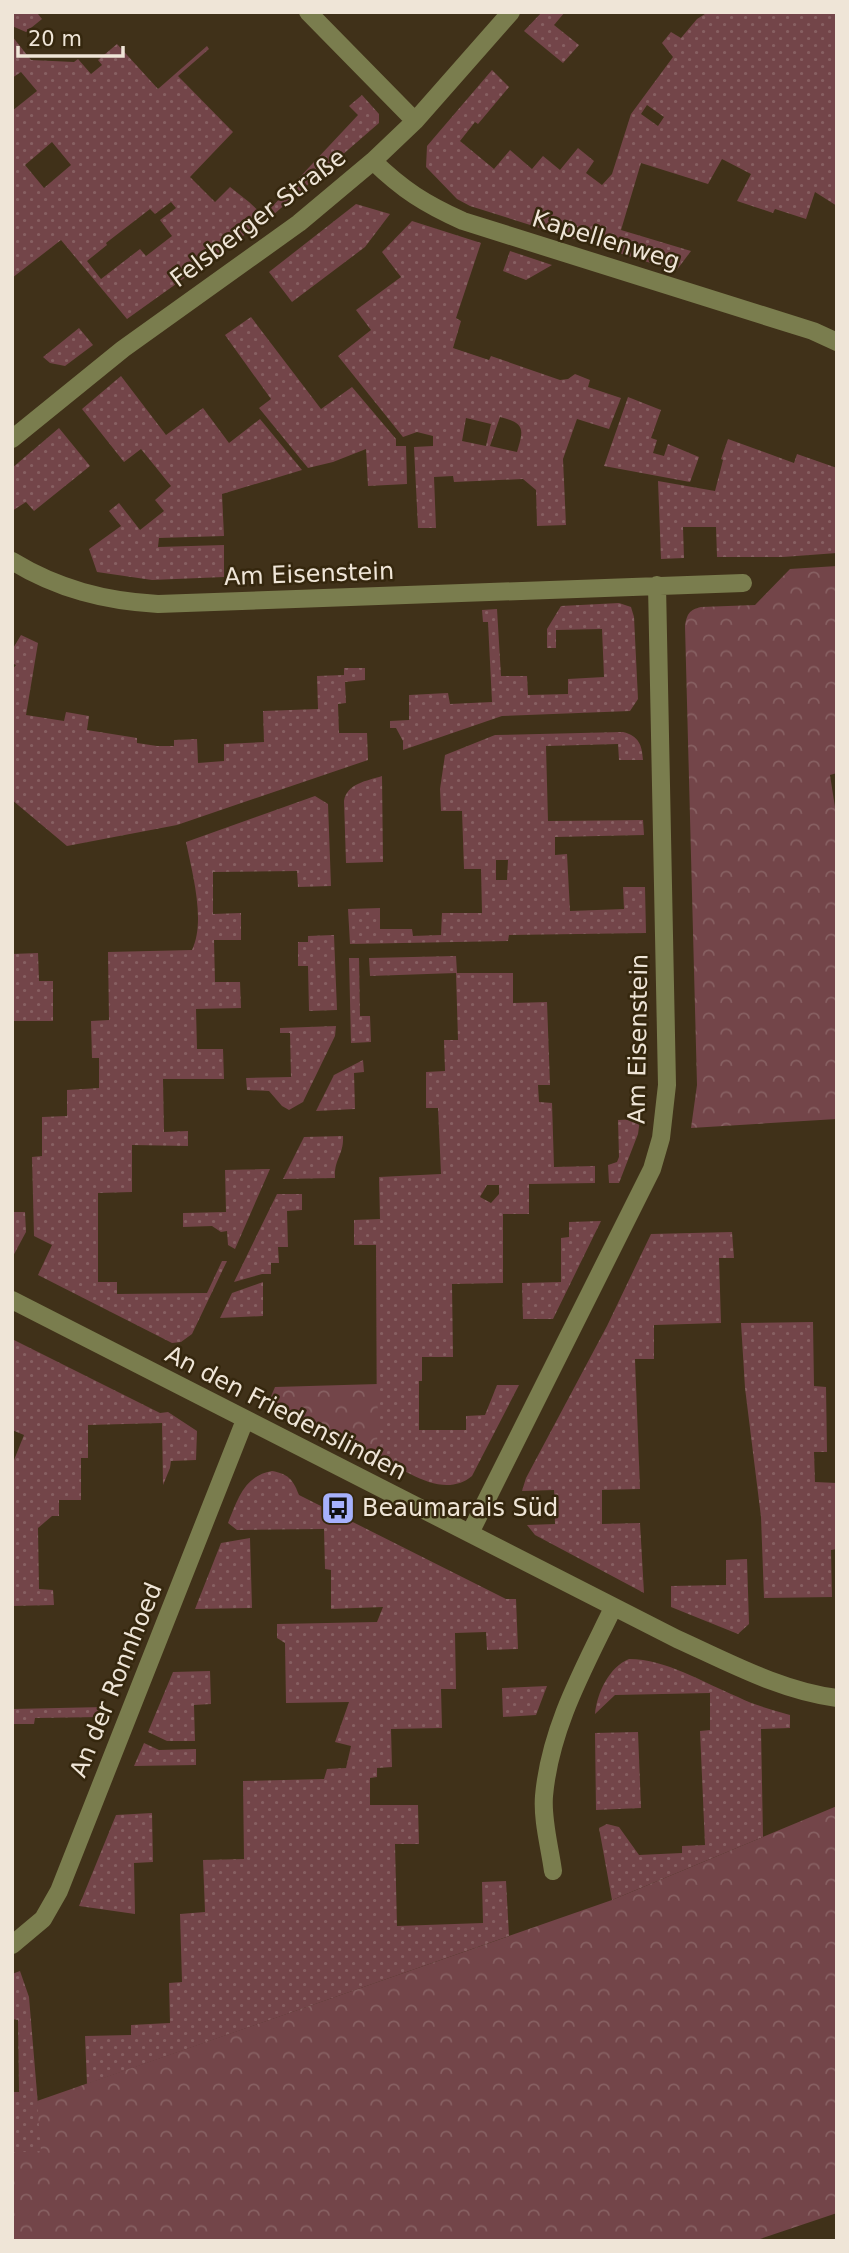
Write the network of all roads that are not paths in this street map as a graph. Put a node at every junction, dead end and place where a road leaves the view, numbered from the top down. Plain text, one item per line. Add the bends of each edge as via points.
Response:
1 (307, 12) edge
2 (511, 12) edge
3 (415, 121) junction
4 (373, 161) junction
5 (837, 342) edge
6 (12, 439) edge
7 (12, 561) edge
8 (743, 583) dead end
9 (657, 585) junction
10 (12, 1300) edge
11 (245, 1420) junction
12 (470, 1533) junction
13 (613, 1608) junction
14 (837, 1698) edge
15 (553, 1871) dead end
16 (12, 1945) edge

1 - 3 street
2 - 3 street, Felsberger Straße
3 - 4 street, Felsberger Straße
4 - 5 street, Kapellenweg via 426,204 463,221
4 - 6 street, Felsberger Straße via 299,223 123,349
7 - 9 street, Am Eisenstein via 68,589 158,604
8 - 9 street, Am Eisenstein
9 - 12 street, Am Eisenstein via 667,1085 661,1138 652,1169
10 - 11 street, An den Friedenslinden
11 - 12 street, An den Friedenslinden
11 - 16 street, An der Ronnhoed via 59,1891 43,1919
12 - 13 street, An den Friedenslinden
13 - 14 street, An den Friedenslinden via 750,1672 812,1695
13 - 15 street via 570,1698 550,1755 544,1799

